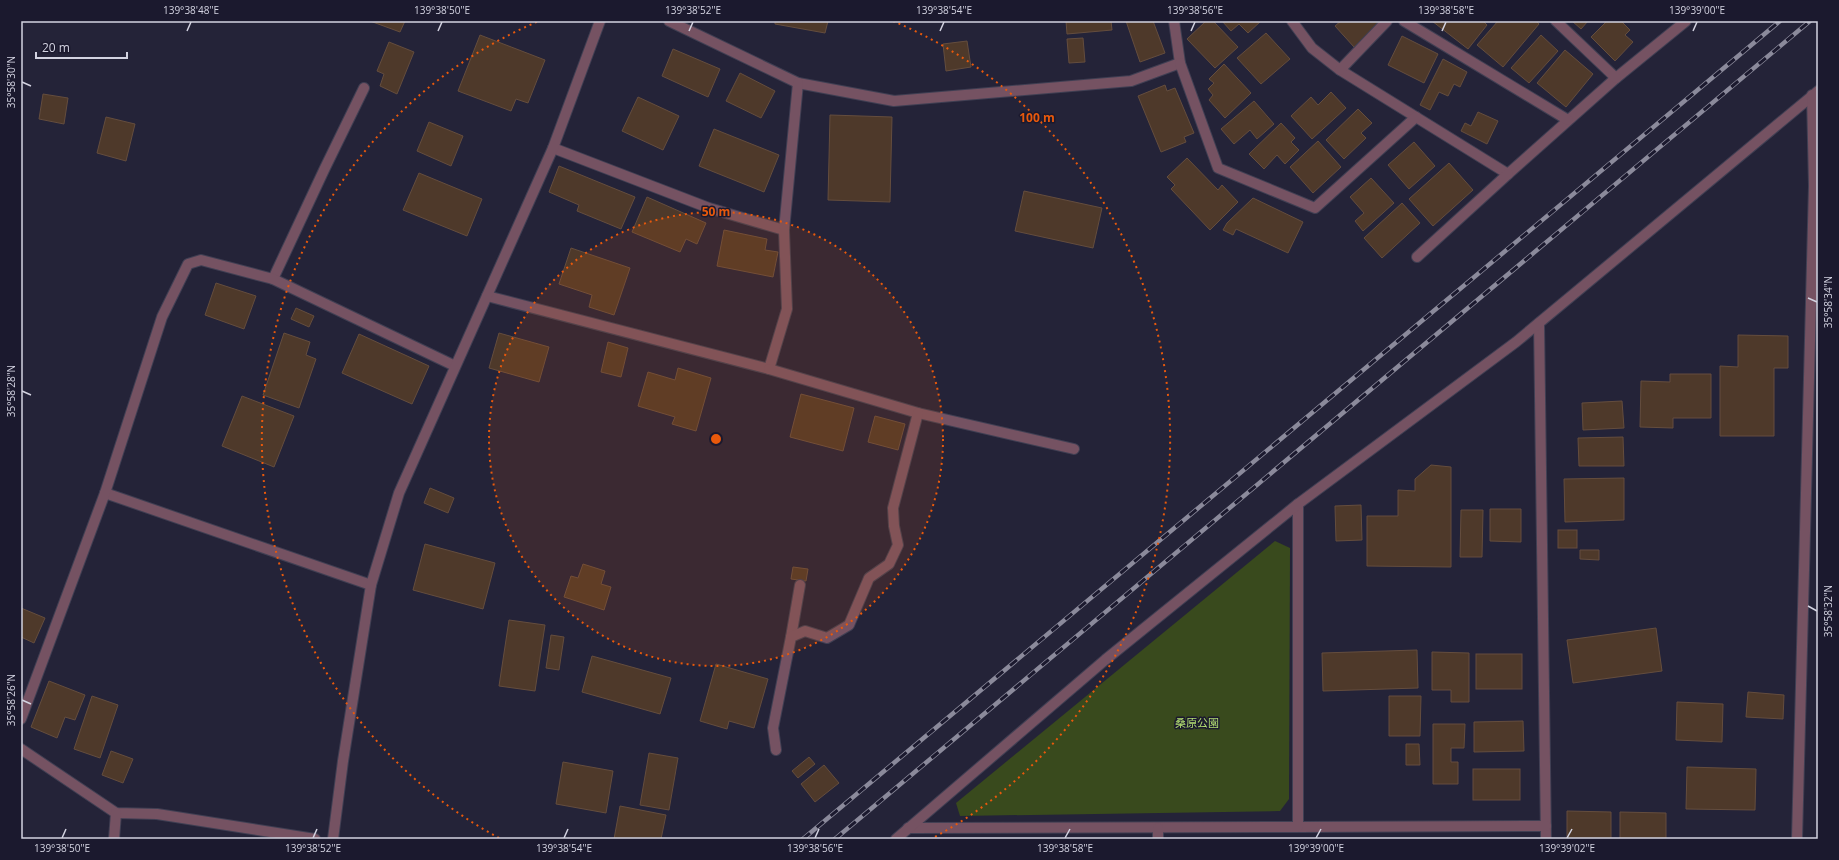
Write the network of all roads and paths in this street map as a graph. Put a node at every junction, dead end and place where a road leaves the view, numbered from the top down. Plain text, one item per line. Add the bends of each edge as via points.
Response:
1 (600, 21) edge
2 (669, 21) edge
3 (1174, 21) edge
4 (1292, 21) edge
5 (1387, 21) edge
6 (1404, 21) edge
7 (1556, 21) edge
8 (1686, 21) edge
9 (1180, 63) junction
10 (1340, 70) junction
11 (1616, 78) junction
12 (798, 83) junction
13 (364, 88) dead end
14 (1815, 93) edge
15 (1416, 117) junction
16 (1568, 120) junction
17 (553, 148) junction
18 (1508, 174) junction
19 (784, 230) junction
20 (1417, 257) dead end
21 (273, 279) junction
22 (487, 296) junction
23 (1539, 323) junction
24 (455, 366) junction
25 (769, 369) junction
26 (918, 413) junction
27 (1074, 449) dead end
28 (105, 493) junction
29 (1298, 504) junction
30 (371, 585) junction
31 (800, 585) dead end
32 (791, 637) junction
33 (21, 719) edge
34 (21, 749) edge
35 (776, 750) dead end
36 (116, 812) junction
37 (1546, 826) junction
38 (1298, 827) junction
39 (908, 828) junction
40 (1158, 828) junction
41 (301, 838) edge
42 (114, 839) edge
43 (315, 839) edge
44 (333, 839) edge
45 (896, 839) edge
46 (1158, 839) edge
47 (1546, 839) edge
48 (1797, 839) edge

1 - 17 street
2 - 12 street
3 - 9 street
4 - 10 street via 1312,48
5 - 10 street
6 - 16 street
7 - 11 street
8 - 11 street
9 - 12 street via 1131,81 894,101
9 - 15 street via 1218,168 1315,208
10 - 15 street
11 - 16 street
12 - 19 street
13 - 21 street
14 - 23 street
14 - 48 street
15 - 18 street
16 - 18 street
17 - 19 street via 709,208
17 - 22 street
18 - 20 street
19 - 25 street via 787,308
21 - 24 street
21 - 28 street via 201,260 188,264 162,317
22 - 24 street
22 - 25 street
23 - 29 street
23 - 37 street
24 - 30 street via 399,493
25 - 26 street
26 - 27 street
26 - 32 street via 892,508 898,545 889,564 870,578 849,625 827,638 805,631
28 - 30 street
28 - 33 street
29 - 38 street
29 - 39 street via 1105,660
30 - 44 street
31 - 32 street
32 - 35 street via 773,728
34 - 36 street
36 - 41 street via 157,814
36 - 42 street
37 - 38 street
37 - 47 street
38 - 40 street
39 - 40 street
39 - 45 street
40 - 46 street
41 - 43 street

